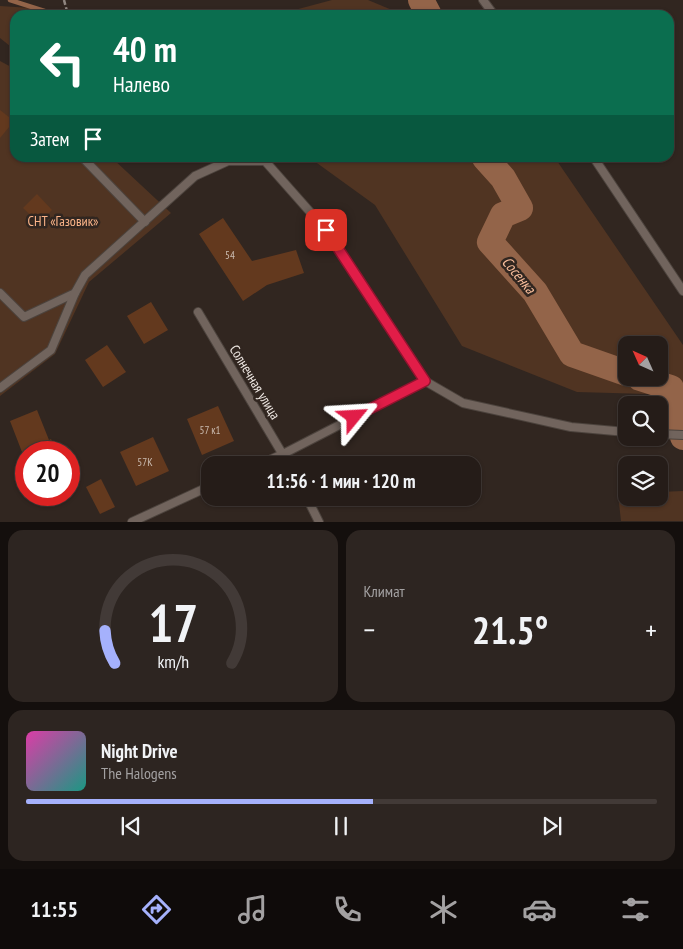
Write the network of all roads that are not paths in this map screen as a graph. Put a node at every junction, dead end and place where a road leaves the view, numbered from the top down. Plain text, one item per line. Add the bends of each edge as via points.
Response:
1 (88, 162) edge
2 (224, 162) edge
3 (266, 162) edge
4 (597, 162) edge
5 (145, 222) junction
6 (683, 291) edge
7 (0, 293) edge
8 (75, 294) junction
9 (198, 312) dead end
10 (425, 381) junction
11 (0, 388) edge
12 (618, 431) edge
13 (668, 435) edge
14 (683, 436) edge
15 (284, 454) junction
16 (279, 456) edge
17 (201, 490) edge
18 (310, 506) edge
19 (132, 522) edge
20 (319, 522) edge

1 - 5 lane
2 - 5 lane via 195,176
3 - 10 lane via 326,230
4 - 6 lane
5 - 8 lane via 85,276
7 - 8 lane via 24,317
8 - 11 lane via 51,350
9 - 15 lane, Солнечная улица
10 - 12 lane via 464,403 570,427
10 - 15 lane
13 - 14 lane
15 - 16 lane
17 - 19 lane
18 - 20 lane

